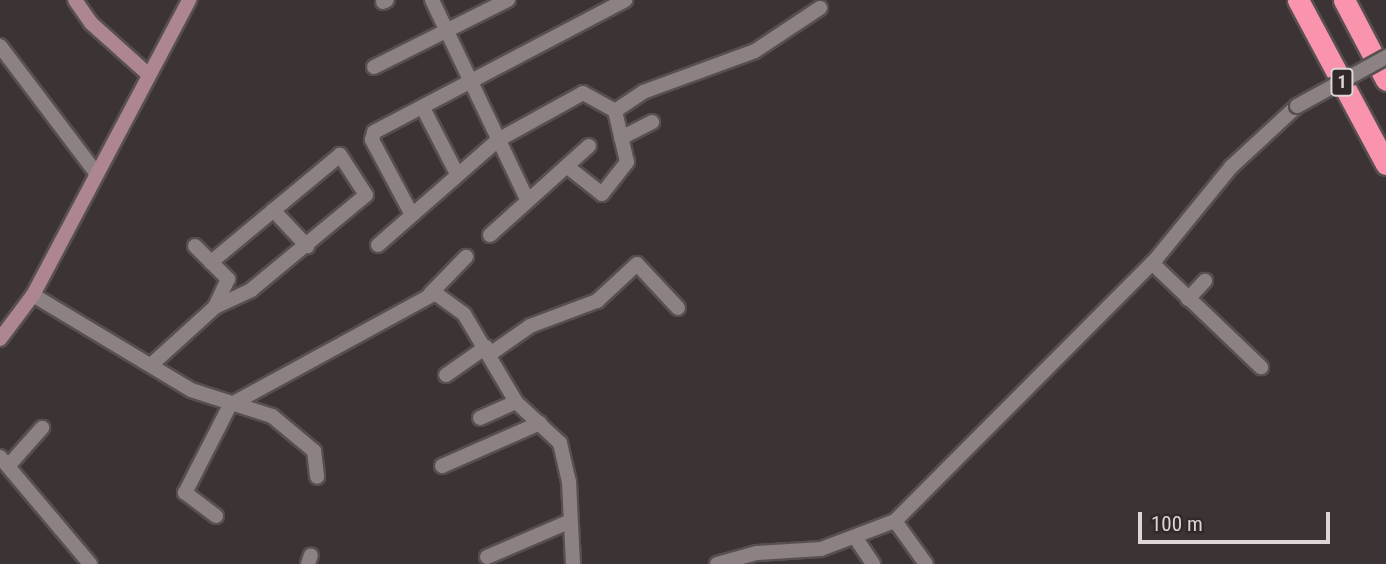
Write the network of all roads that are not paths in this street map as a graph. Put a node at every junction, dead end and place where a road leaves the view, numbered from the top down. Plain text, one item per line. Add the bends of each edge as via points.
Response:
1 (75, 0) edge
2 (189, 0) edge
3 (432, 0) edge
4 (508, 0) edge
5 (625, 0) edge
6 (1298, 0) edge
7 (1344, 0) edge
8 (821, 8) dead end
9 (447, 29) junction
10 (0, 46) edge
11 (1386, 57) edge
12 (374, 67) dead end
13 (149, 75) junction
14 (1386, 80) edge
15 (472, 84) junction
16 (423, 108) junction
17 (615, 111) junction
18 (652, 121) dead end
19 (621, 138) junction
20 (498, 140) junction
21 (589, 146) dead end
22 (1386, 164) edge
23 (569, 168) junction
24 (96, 173) junction
25 (457, 174) junction
26 (527, 199) junction
27 (273, 210) junction
28 (411, 213) junction
29 (489, 235) dead end
30 (378, 245) dead end
31 (195, 246) dead end
32 (307, 246) junction
33 (467, 257) dead end
34 (211, 262) junction
35 (1152, 263) junction
36 (1205, 281) dead end
37 (430, 294) junction
38 (33, 295) junction
39 (1188, 299) junction
40 (215, 307) junction
41 (678, 307) dead end
42 (0, 340) edge
43 (488, 351) junction
44 (151, 365) junction
45 (1261, 367) dead end
46 (446, 375) dead end
47 (516, 402) junction
48 (230, 405) junction
49 (480, 418) dead end
50 (540, 423) junction
51 (42, 428) dead end
52 (4, 461) edge
53 (442, 466) dead end
54 (317, 478) dead end
55 (216, 516) dead end
56 (895, 521) junction
57 (566, 523) junction
58 (857, 540) junction
59 (486, 557) dead end
60 (919, 562) edge
61 (90, 564) edge
62 (573, 564) edge
63 (717, 564) edge
64 (873, 564) edge

1 - 13 street via 91,23
2 - 13 street
3 - 9 street
4 - 9 street
5 - 15 street
6 - 22 highway, 1
7 - 14 highway, 1
8 - 17 street via 755,51 643,92
9 - 12 street
9 - 15 street
10 - 24 street
11 - 35 street, bridge via 1297,106 1231,167
13 - 24 street
15 - 16 street
15 - 20 street
16 - 25 street
16 - 28 street via 372,136
17 - 19 street
17 - 20 street via 583,93
18 - 19 street
19 - 23 street via 625,167 602,194
20 - 25 street
20 - 26 street
21 - 23 street
23 - 26 street
24 - 38 street
25 - 28 street
26 - 29 street
27 - 32 street
27 - 32 street via 340,155 366,195
27 - 34 street
28 - 30 street
31 - 34 street
32 - 40 street via 251,290
33 - 37 street
34 - 40 street via 228,279
35 - 39 street
35 - 56 street
36 - 39 street
37 - 43 street via 452,302
37 - 48 street via 369,333
38 - 42 street
38 - 44 street
39 - 45 street
40 - 44 street
41 - 43 street via 637,264 597,301 538,322
43 - 46 street
43 - 47 street
44 - 48 street
47 - 49 street
47 - 50 street
48 - 54 street via 265,413 306,443 316,454
48 - 55 street via 185,494
50 - 53 street
50 - 57 street via 566,460
51 - 52 street
52 - 61 street
56 - 58 street
56 - 60 street
57 - 59 street
57 - 62 street
58 - 63 street
58 - 64 street

